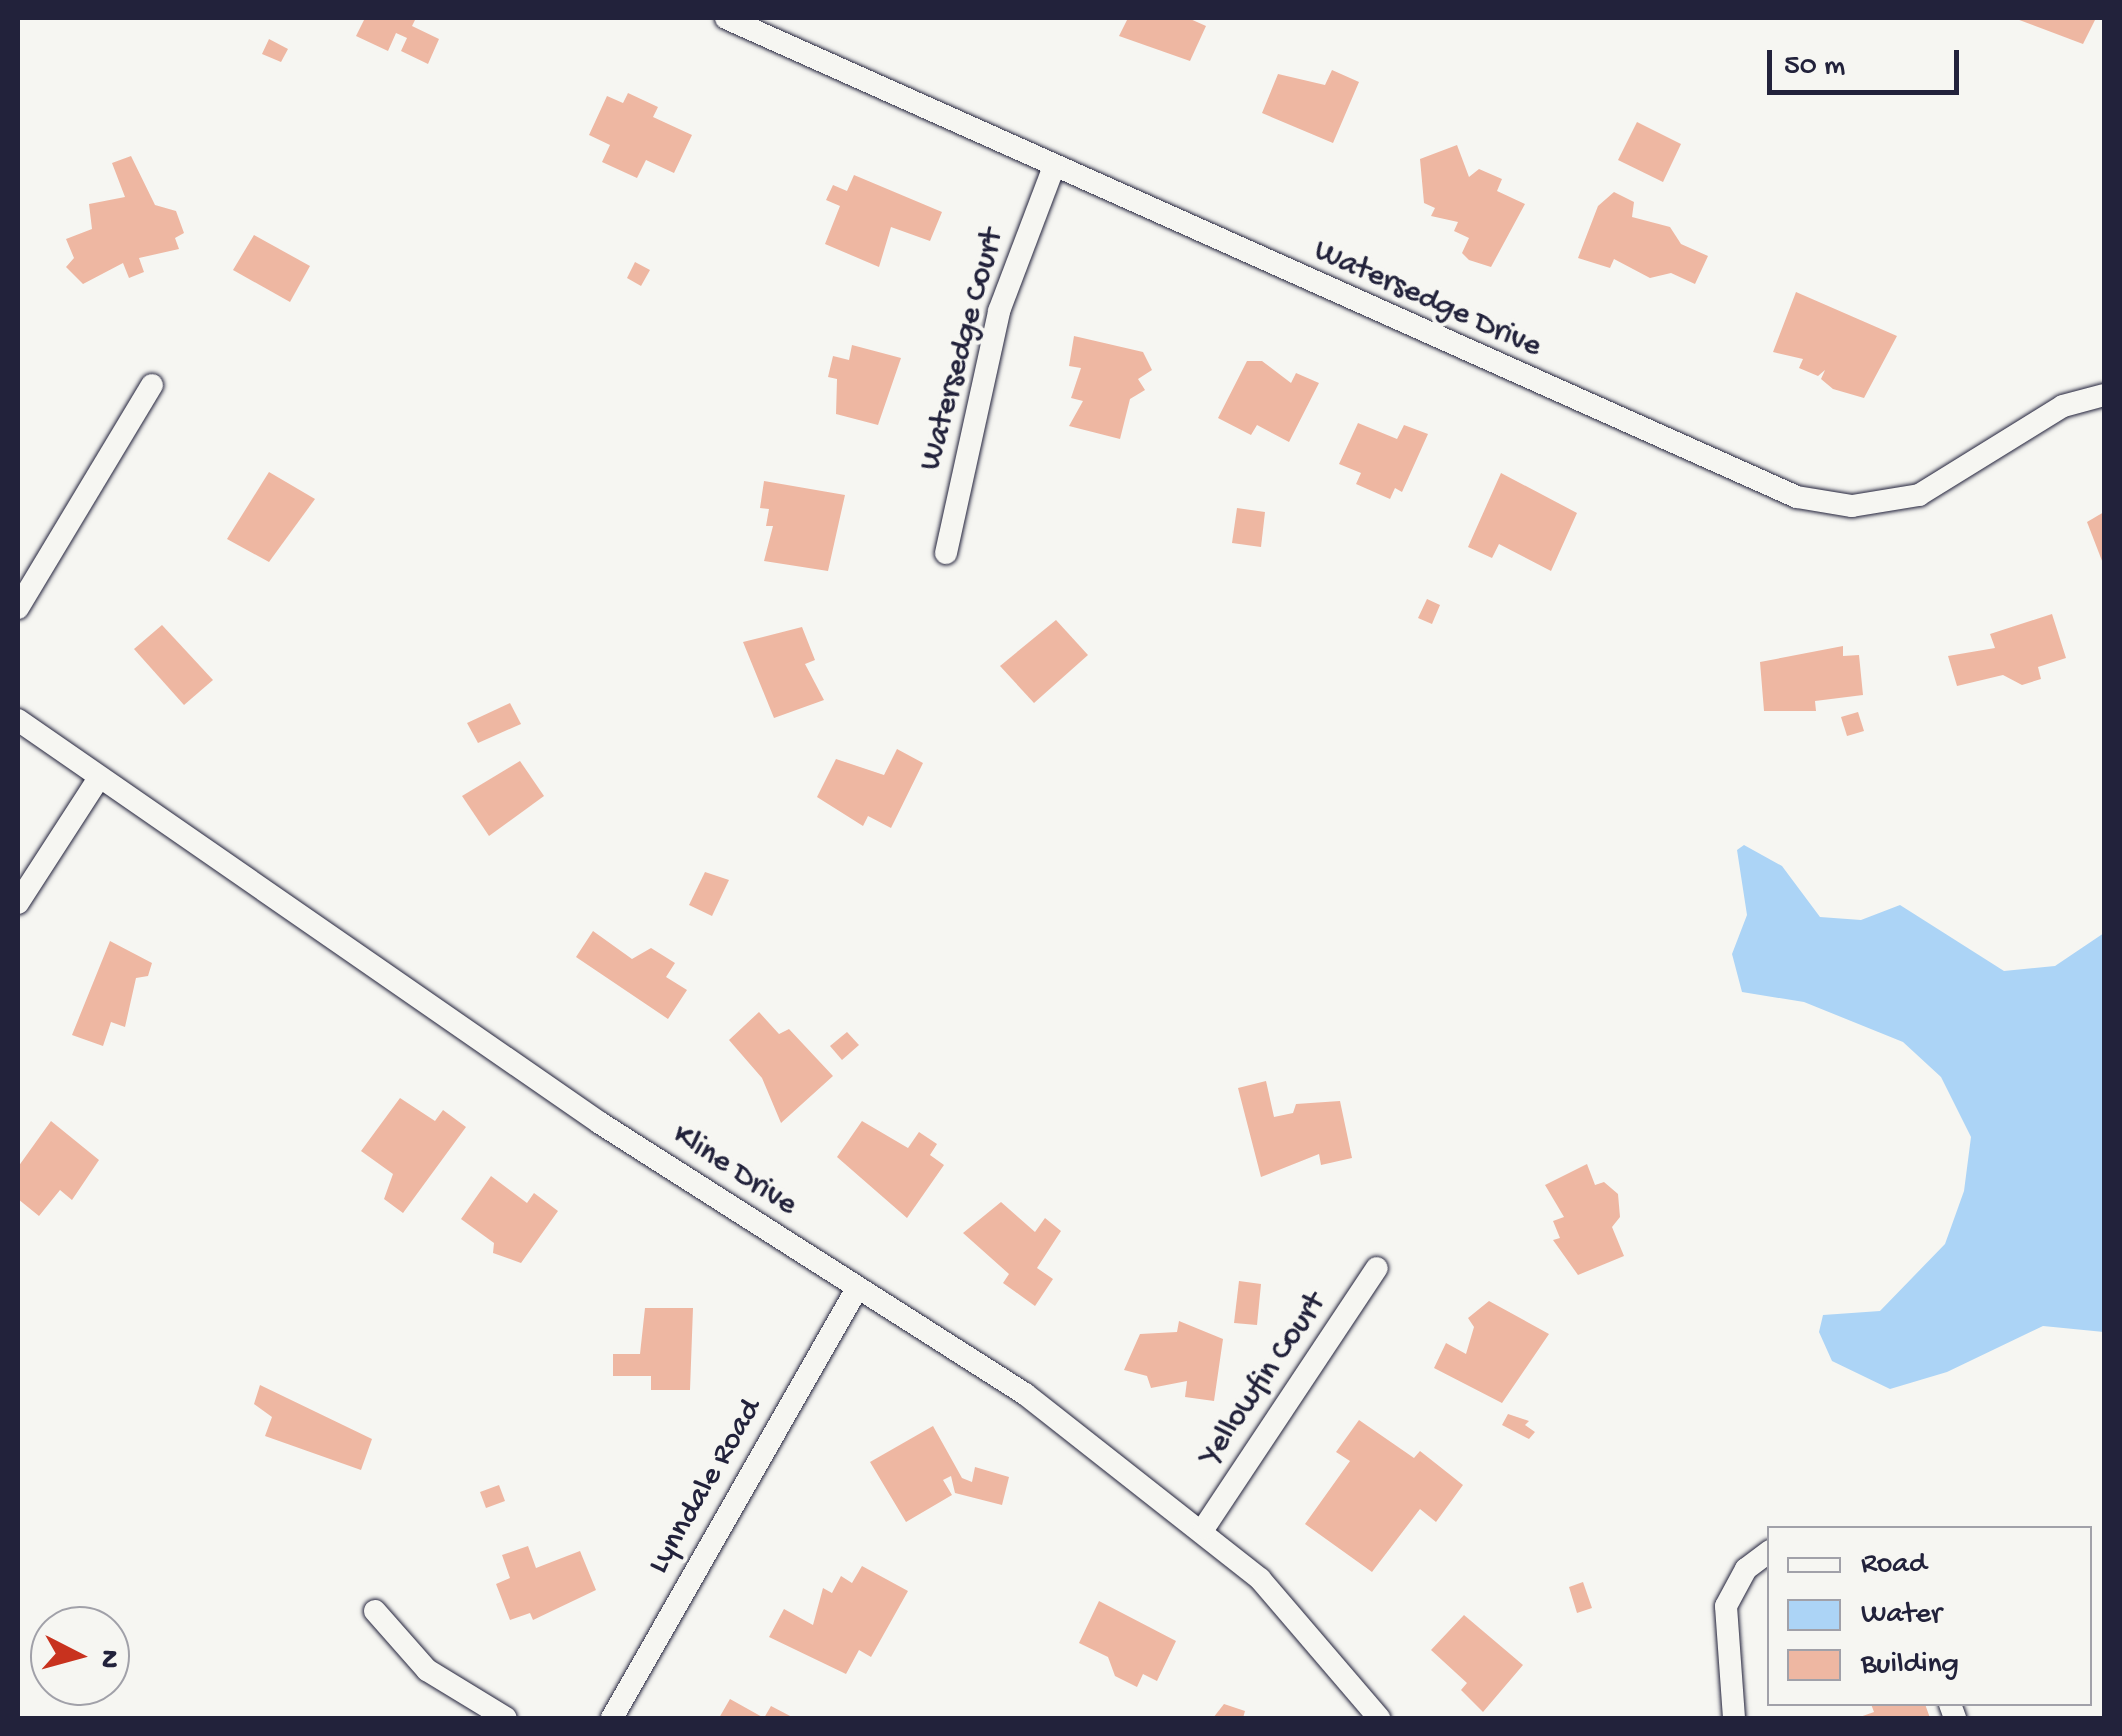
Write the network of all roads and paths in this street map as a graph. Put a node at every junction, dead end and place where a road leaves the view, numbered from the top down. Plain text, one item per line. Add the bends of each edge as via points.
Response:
1 (726, 18) edge
2 (1054, 166) junction
3 (152, 385) dead end
4 (2104, 395) edge
5 (946, 554) dead end
6 (18, 608) edge
7 (18, 720) edge
8 (99, 778) junction
9 (18, 903) edge
10 (1377, 1268) dead end
11 (857, 1288) junction
12 (1204, 1528) junction
13 (1767, 1552) edge
14 (375, 1611) dead end
15 (506, 1718) edge
16 (612, 1718) edge
17 (1378, 1718) edge
18 (1734, 1718) edge

1 - 2 street, Watersedge Drive
2 - 4 street, Watersedge Drive via 1451,348 1818,503 1869,505 1919,495 2064,406
2 - 5 street, Watersedge Court via 999,311
3 - 6 street
7 - 8 street, Kline Drive
8 - 9 street
8 - 11 street, Kline Drive via 569,1102
10 - 12 street, Yellowfin Court
11 - 12 street, Kline Drive via 1025,1394
11 - 16 street, Lynndale Road
12 - 17 street, Kline Drive via 1260,1579
13 - 18 street via 1746,1569 1726,1606
14 - 15 street via 426,1670

